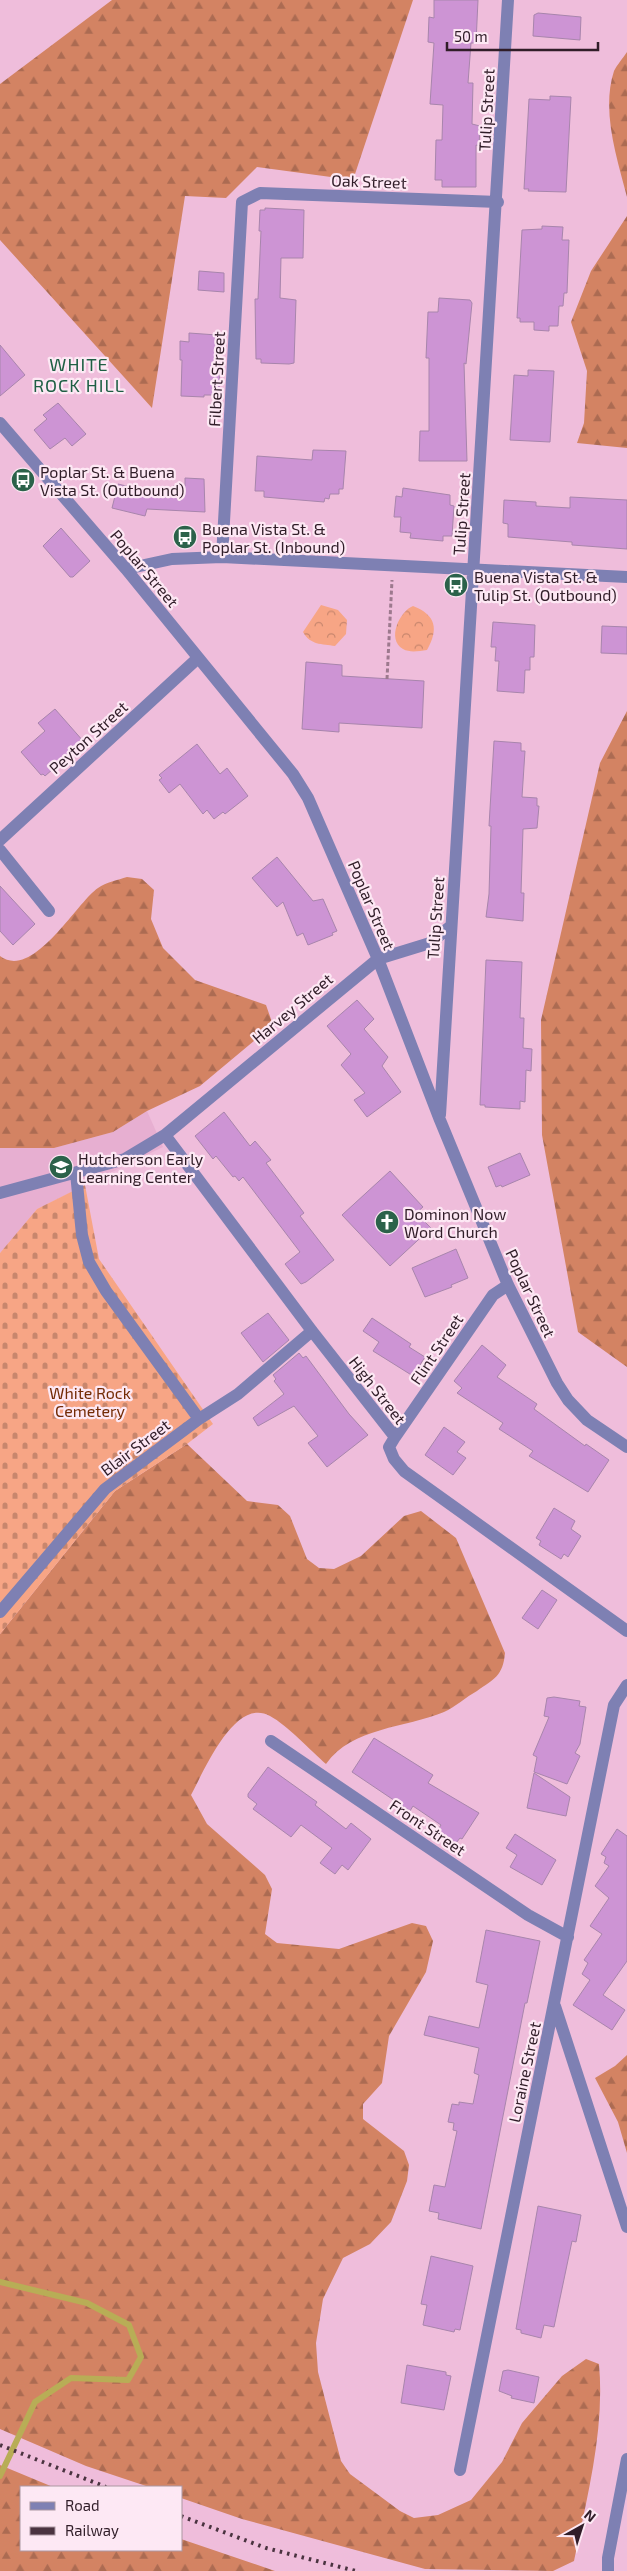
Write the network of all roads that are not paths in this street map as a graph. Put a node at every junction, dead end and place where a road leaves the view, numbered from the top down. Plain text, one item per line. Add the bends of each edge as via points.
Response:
1 (508, 0) edge
2 (242, 202) joint
3 (498, 202) junction
4 (0, 423) edge
5 (222, 558) junction
6 (126, 569) junction
7 (474, 569) junction
8 (627, 578) edge
9 (198, 658) junction
10 (0, 840) edge
11 (0, 850) edge
12 (49, 911) dead end
13 (451, 926) junction
14 (378, 958) junction
15 (440, 1120) junction
16 (165, 1135) junction
17 (76, 1173) junction
18 (0, 1193) edge
19 (508, 1285) junction
20 (312, 1331) junction
21 (199, 1419) junction
22 (395, 1437) junction
23 (627, 1447) edge
24 (0, 1612) edge
25 (627, 1631) edge
26 (627, 1685) edge
27 (271, 1741) dead end
28 (568, 1937) junction
29 (554, 2004) junction
30 (627, 2227) edge
31 (627, 2458) edge
32 (460, 2470) dead end
33 (608, 2571) edge

1 - 3 street, Tulip Street
2 - 3 street, Oak Street via 260,193
2 - 5 street, Filbert Street
3 - 7 street, Tulip Street
4 - 6 street, Poplar Street
5 - 6 street via 172,559
5 - 7 street
6 - 9 street, Poplar Street
7 - 8 street
7 - 13 street, Tulip Street
9 - 10 street, Peyton Street
9 - 14 street, Poplar Street via 293,774 308,798
11 - 12 street
13 - 14 street, Harvey Street via 430,943
13 - 15 street, Tulip Street
14 - 15 street, Poplar Street
14 - 16 street, Harvey Street
15 - 19 street, Poplar Street
16 - 17 street, Harvey Street via 125,1159
16 - 20 street, High Street
17 - 18 street, Harvey Street
17 - 21 street via 82,1235 89,1262 106,1291
19 - 22 street, Flint Street via 493,1295
19 - 23 street, Poplar Street via 568,1400 587,1420
20 - 21 street, Blair Street via 238,1394
20 - 22 street, High Street
21 - 24 street, Blair Street via 105,1489
22 - 25 street, High Street via 389,1447 404,1471
26 - 28 street, Loraine Street via 614,1705
27 - 28 street, Front Street via 528,1915
28 - 29 street, Loraine Street
29 - 30 street
29 - 32 street, Loraine Street
31 - 33 street

